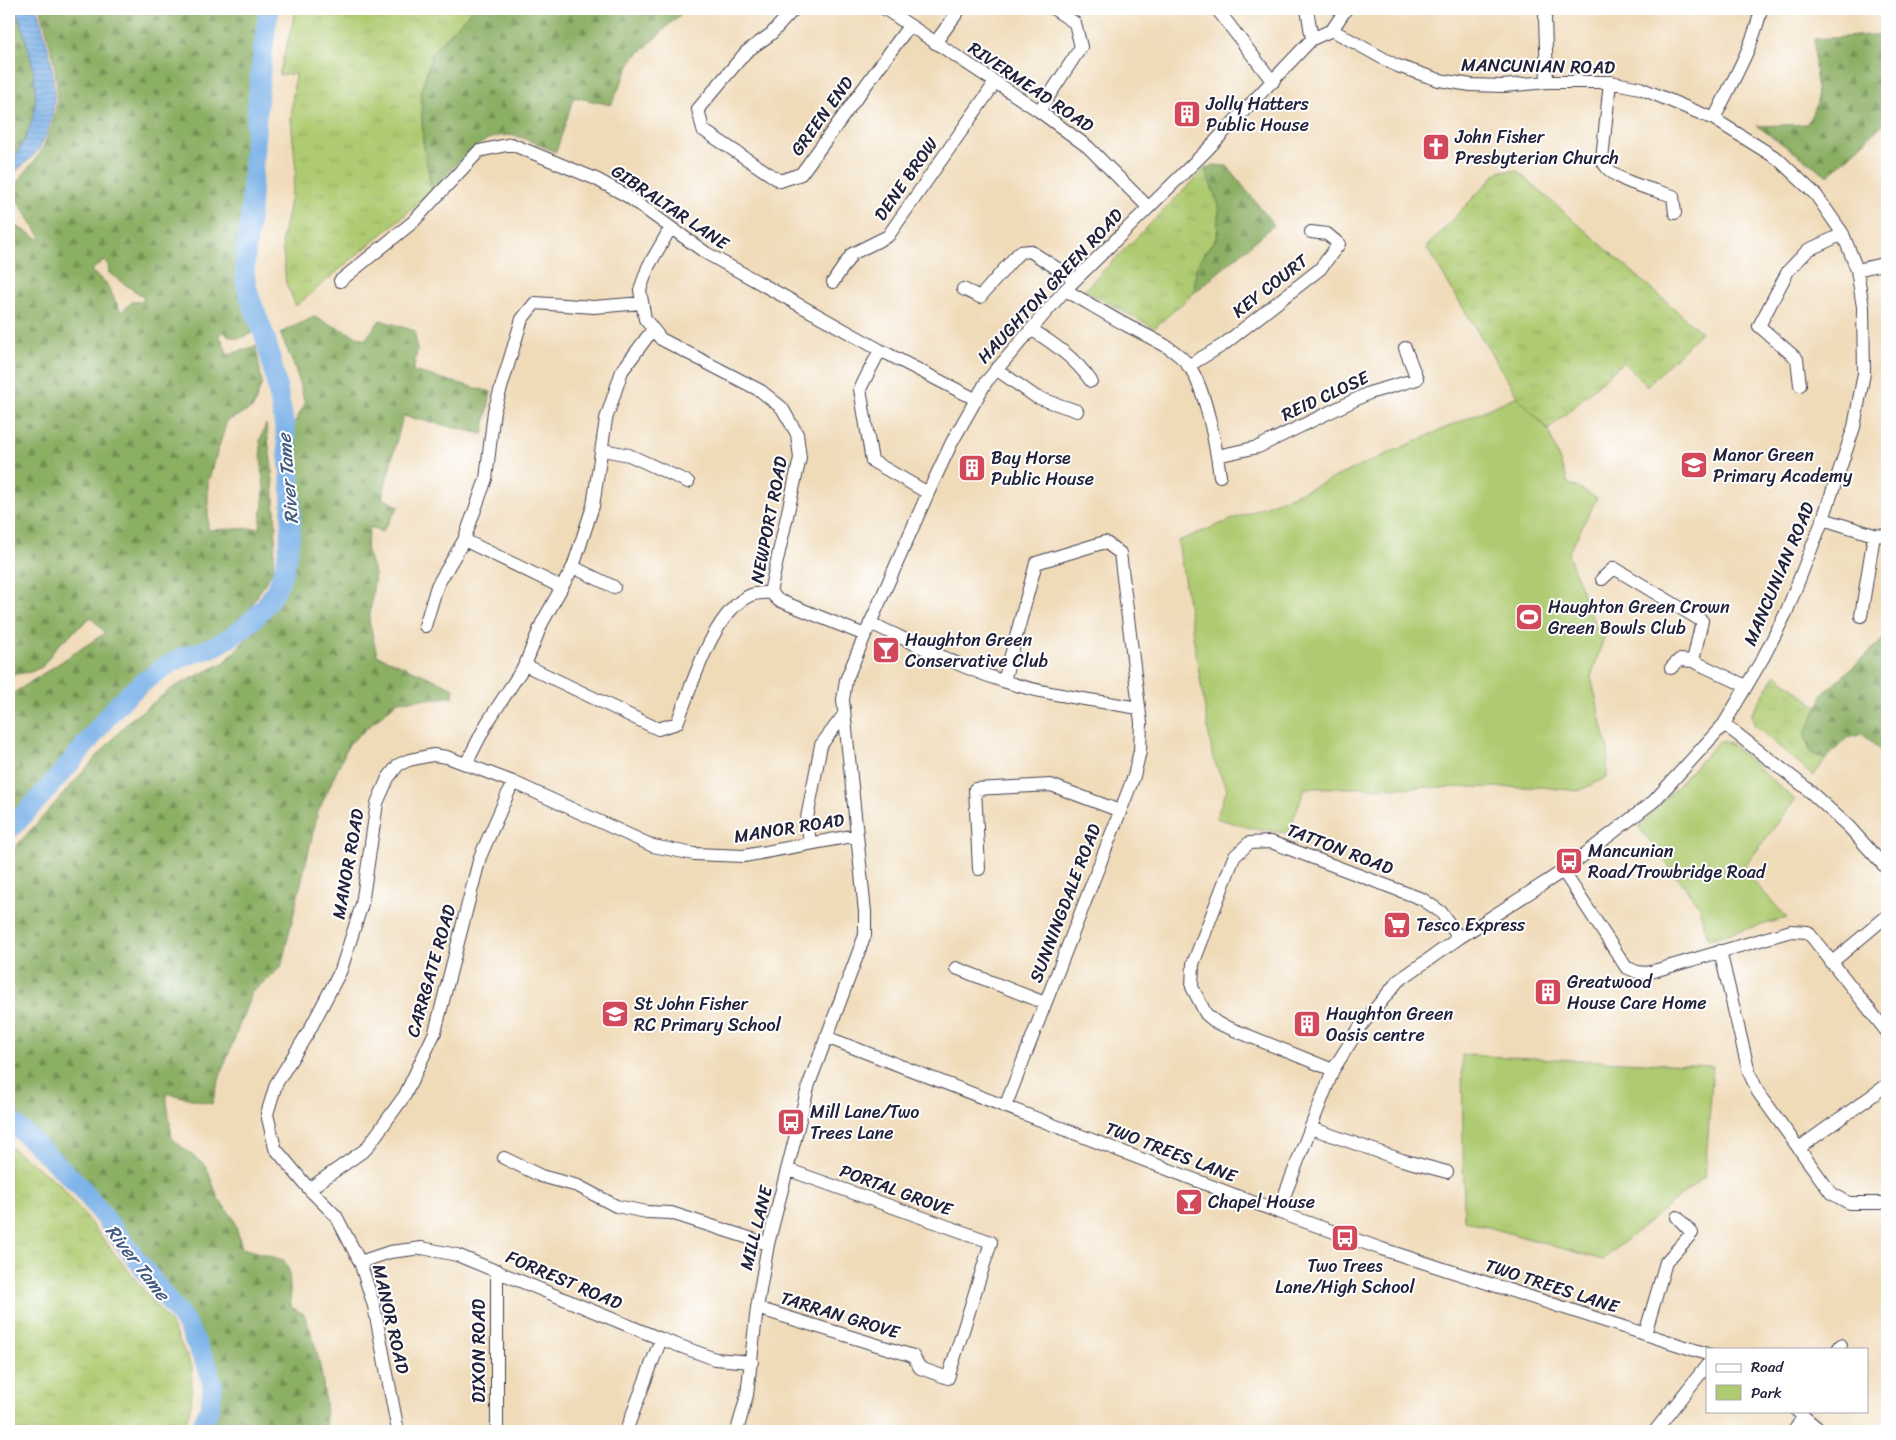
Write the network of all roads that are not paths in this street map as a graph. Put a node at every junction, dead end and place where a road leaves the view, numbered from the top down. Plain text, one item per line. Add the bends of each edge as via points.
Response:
1 (794, 9) edge
2 (885, 9) edge
3 (960, 9) edge
4 (1054, 9) edge
5 (1217, 9) edge
6 (1307, 9) edge
7 (1346, 9) edge
8 (1548, 9) edge
9 (1761, 9) edge
10 (909, 26) junction
11 (1332, 30) junction
12 (1312, 38) junction
13 (936, 43) junction
14 (1273, 82) junction
15 (1547, 82) junction
16 (1610, 82) junction
17 (995, 83) junction
18 (1039, 111) junction
19 (1714, 119) junction
20 (1148, 207) junction
21 (1675, 213) dead end
22 (670, 228) junction
23 (1311, 232) dead end
24 (1843, 234) junction
25 (1887, 263) edge
26 (1857, 270) junction
27 (1075, 280) junction
28 (340, 281) dead end
29 (833, 282) dead end
30 (963, 288) dead end
31 (1065, 290) junction
32 (642, 303) junction
33 (653, 329) junction
34 (1031, 329) junction
35 (1405, 348) dead end
36 (880, 350) junction
37 (1188, 366) junction
38 (996, 369) junction
39 (1091, 381) dead end
40 (1800, 385) dead end
41 (975, 399) junction
42 (1077, 412) dead end
43 (603, 450) junction
44 (1217, 456) junction
45 (1220, 476) dead end
46 (688, 482) dead end
47 (928, 493) junction
48 (1823, 519) junction
49 (1874, 535) junction
50 (1887, 536) edge
51 (464, 540) junction
52 (573, 567) junction
53 (1602, 579) dead end
54 (560, 587) junction
55 (614, 587) dead end
56 (770, 592) junction
57 (1860, 616) dead end
58 (425, 626) dead end
59 (867, 629) junction
60 (1693, 661) junction
61 (525, 665) junction
62 (1671, 668) dead end
63 (1004, 681) junction
64 (1746, 686) junction
65 (1139, 708) junction
66 (843, 716) junction
67 (1724, 724) junction
68 (466, 764) junction
69 (512, 782) junction
70 (1120, 811) junction
71 (857, 835) junction
72 (810, 844) junction
73 (979, 869) dead end
74 (1887, 869) edge
75 (1563, 871) junction
76 (1887, 916) edge
77 (1458, 938) junction
78 (1720, 951) junction
79 (1832, 963) junction
80 (956, 968) dead end
81 (1045, 1003) junction
82 (1887, 1032) edge
83 (826, 1036) junction
84 (1333, 1070) junction
85 (1887, 1084) edge
86 (1005, 1107) junction
87 (1311, 1128) junction
88 (1799, 1148) junction
89 (504, 1158) dead end
90 (789, 1170) junction
91 (1447, 1172) dead end
92 (309, 1189) junction
93 (1881, 1204) dead end
94 (1278, 1212) junction
95 (1678, 1217) dead end
96 (768, 1244) junction
97 (360, 1262) junction
98 (496, 1270) junction
99 (757, 1308) junction
100 (1645, 1334) junction
101 (661, 1339) junction
102 (1706, 1354) edge
103 (913, 1356) joint
104 (752, 1362) junction
105 (1706, 1366) edge
106 (1800, 1414) edge
107 (398, 1431) edge
108 (496, 1431) edge
109 (626, 1431) edge
110 (737, 1431) edge
111 (1655, 1431) edge
112 (1793, 1431) edge
113 (1821, 1431) edge

1 - 10 street, GREEN END via 771,34 746,52 698,109 703,130 780,181 801,174
2 - 10 street, RIVERMEAD ROAD
3 - 13 street
4 - 18 street via 1075,23 1081,47
5 - 14 street
6 - 12 street
7 - 11 street
8 - 15 street via 1545,16
9 - 19 street via 1757,31
10 - 13 street, RIVERMEAD ROAD
11 - 12 street
11 - 15 street, MANCUNIAN ROAD via 1395,65 1439,80 1479,85
12 - 14 street, HAUGHTON GREEN ROAD
13 - 17 street, RIVERMEAD ROAD
14 - 20 street, HAUGHTON GREEN ROAD
15 - 16 street, MANCUNIAN ROAD
16 - 19 street, MANCUNIAN ROAD via 1640,88
16 - 21 street via 1604,166 1612,175 1674,196
17 - 18 street, RIVERMEAD ROAD
17 - 29 street, DENE BROW via 888,236 852,254
18 - 20 street, RIVERMEAD ROAD via 1088,147
19 - 24 street, MANCUNIAN ROAD via 1778,159 1799,177
20 - 27 street, HAUGHTON GREEN ROAD
22 - 28 street, GIBRALTAR LANE via 628,196 596,179 511,144 479,151 413,222
22 - 32 street, NEWPORT ROAD via 648,267 640,290
22 - 36 street, GIBRALTAR LANE via 706,253
23 - 37 street, KEY COURT via 1327,234 1338,244 1326,263 1223,345
24 - 26 street, MANCUNIAN ROAD
24 - 40 street via 1808,250 1788,271 1759,326 1797,359
25 - 26 street
26 - 48 street, MANCUNIAN ROAD via 1863,307 1864,373 1854,427
27 - 30 street via 1030,251 1020,252 980,297
27 - 31 street, HAUGHTON GREEN ROAD
31 - 34 street, HAUGHTON GREEN ROAD
31 - 37 street via 1144,334
32 - 33 street, NEWPORT ROAD via 645,319
32 - 51 street via 594,307 535,302 522,319 494,411 486,479
33 - 43 street via 622,371 606,418
33 - 56 street, NEWPORT ROAD via 661,339 761,391 782,408 797,434 800,458
34 - 38 street, HAUGHTON GREEN ROAD
34 - 39 street via 1067,353
35 - 44 street, REID CLOSE via 1417,378 1369,392 1258,447
36 - 41 street, GIBRALTAR LANE
36 - 47 street via 860,389 872,461
37 - 44 street via 1201,394
38 - 41 street, HAUGHTON GREEN ROAD
38 - 42 street via 1036,397
41 - 47 street, HAUGHTON GREEN ROAD
43 - 46 street via 629,455
43 - 52 street via 594,506
44 - 45 street
47 - 59 street, HAUGHTON GREEN ROAD
48 - 49 street
48 - 64 street, MANCUNIAN ROAD via 1786,613
49 - 50 street
49 - 57 street
51 - 54 street
51 - 58 street via 437,586
52 - 54 street
52 - 55 street
53 - 60 street via 1614,568 1702,621
54 - 61 street
56 - 59 street, NEWPORT ROAD via 778,600
56 - 61 street via 752,595 736,606 713,634 677,723 658,729
59 - 63 street, NEWPORT ROAD
59 - 66 street, HAUGHTON GREEN ROAD via 846,680
60 - 62 street via 1679,660
60 - 64 street
61 - 68 street
63 - 65 street, NEWPORT ROAD via 1053,694
63 - 65 street, SUNNINGDALE ROAD via 1036,563 1105,542 1120,553
64 - 67 street, MANCUNIAN ROAD
65 - 70 street, SUNNINGDALE ROAD via 1140,751
66 - 71 street, HAUGHTON GREEN ROAD
66 - 72 street via 821,745 807,818
67 - 74 street via 1805,787 1848,826
67 - 75 street, MANCUNIAN ROAD via 1654,800
68 - 69 street, MANOR ROAD
68 - 92 street, MANOR ROAD via 433,755 409,760 398,765 382,789 377,803 362,904 341,970 276,1084 267,1114 275,1148
69 - 72 street, MANOR ROAD via 653,846 694,854 744,856
69 - 92 street, CARRGATE ROAD via 480,857 436,1032 406,1094 366,1149
70 - 73 street via 1051,785 975,789
70 - 81 street, SUNNINGDALE ROAD
71 - 72 street, MANOR ROAD
71 - 83 street, HAUGHTON GREEN ROAD via 865,935
75 - 77 street, MANCUNIAN ROAD
75 - 78 street via 1626,967 1647,973
76 - 79 street
77 - 84 street, MANCUNIAN ROAD via 1398,981 1360,1027
77 - 84 street, TATTON ROAD via 1441,912 1422,899 1271,842 1249,843 1234,857 1194,964 1192,987 1206,1014 1217,1024
78 - 79 street via 1791,931 1808,932
78 - 88 street via 1749,1072 1758,1092
79 - 82 street
80 - 81 street
81 - 86 street, SUNNINGDALE ROAD
83 - 86 street, TWO TREES LANE
83 - 90 street, MILL LANE via 809,1084
84 - 87 street, MANCUNIAN ROAD
85 - 88 street
86 - 94 street, TWO TREES LANE
87 - 91 street
87 - 94 street, MANCUNIAN ROAD
88 - 93 street via 1831,1193 1849,1203
89 - 96 street via 541,1176 578,1186 616,1206 671,1213
90 - 96 street, MILL LANE
90 - 103 street, PORTAL GROVE via 992,1242 948,1378 920,1368
92 - 97 street, MANOR ROAD via 336,1216
94 - 100 street, TWO TREES LANE
95 - 100 street via 1692,1233 1666,1262
96 - 99 street, MILL LANE
97 - 98 street, FORREST ROAD via 390,1252 422,1248 457,1255
97 - 107 street, MANOR ROAD via 374,1306
98 - 101 street, FORREST ROAD
98 - 108 street, DIXON ROAD
99 - 103 street, TARRAN GROVE
99 - 104 street, MILL LANE
100 - 102 street, TWO TREES LANE
101 - 104 street, FORREST ROAD via 716,1359
101 - 109 street
104 - 110 street, MILL LANE
105 - 111 street
106 - 112 street
106 - 113 street

